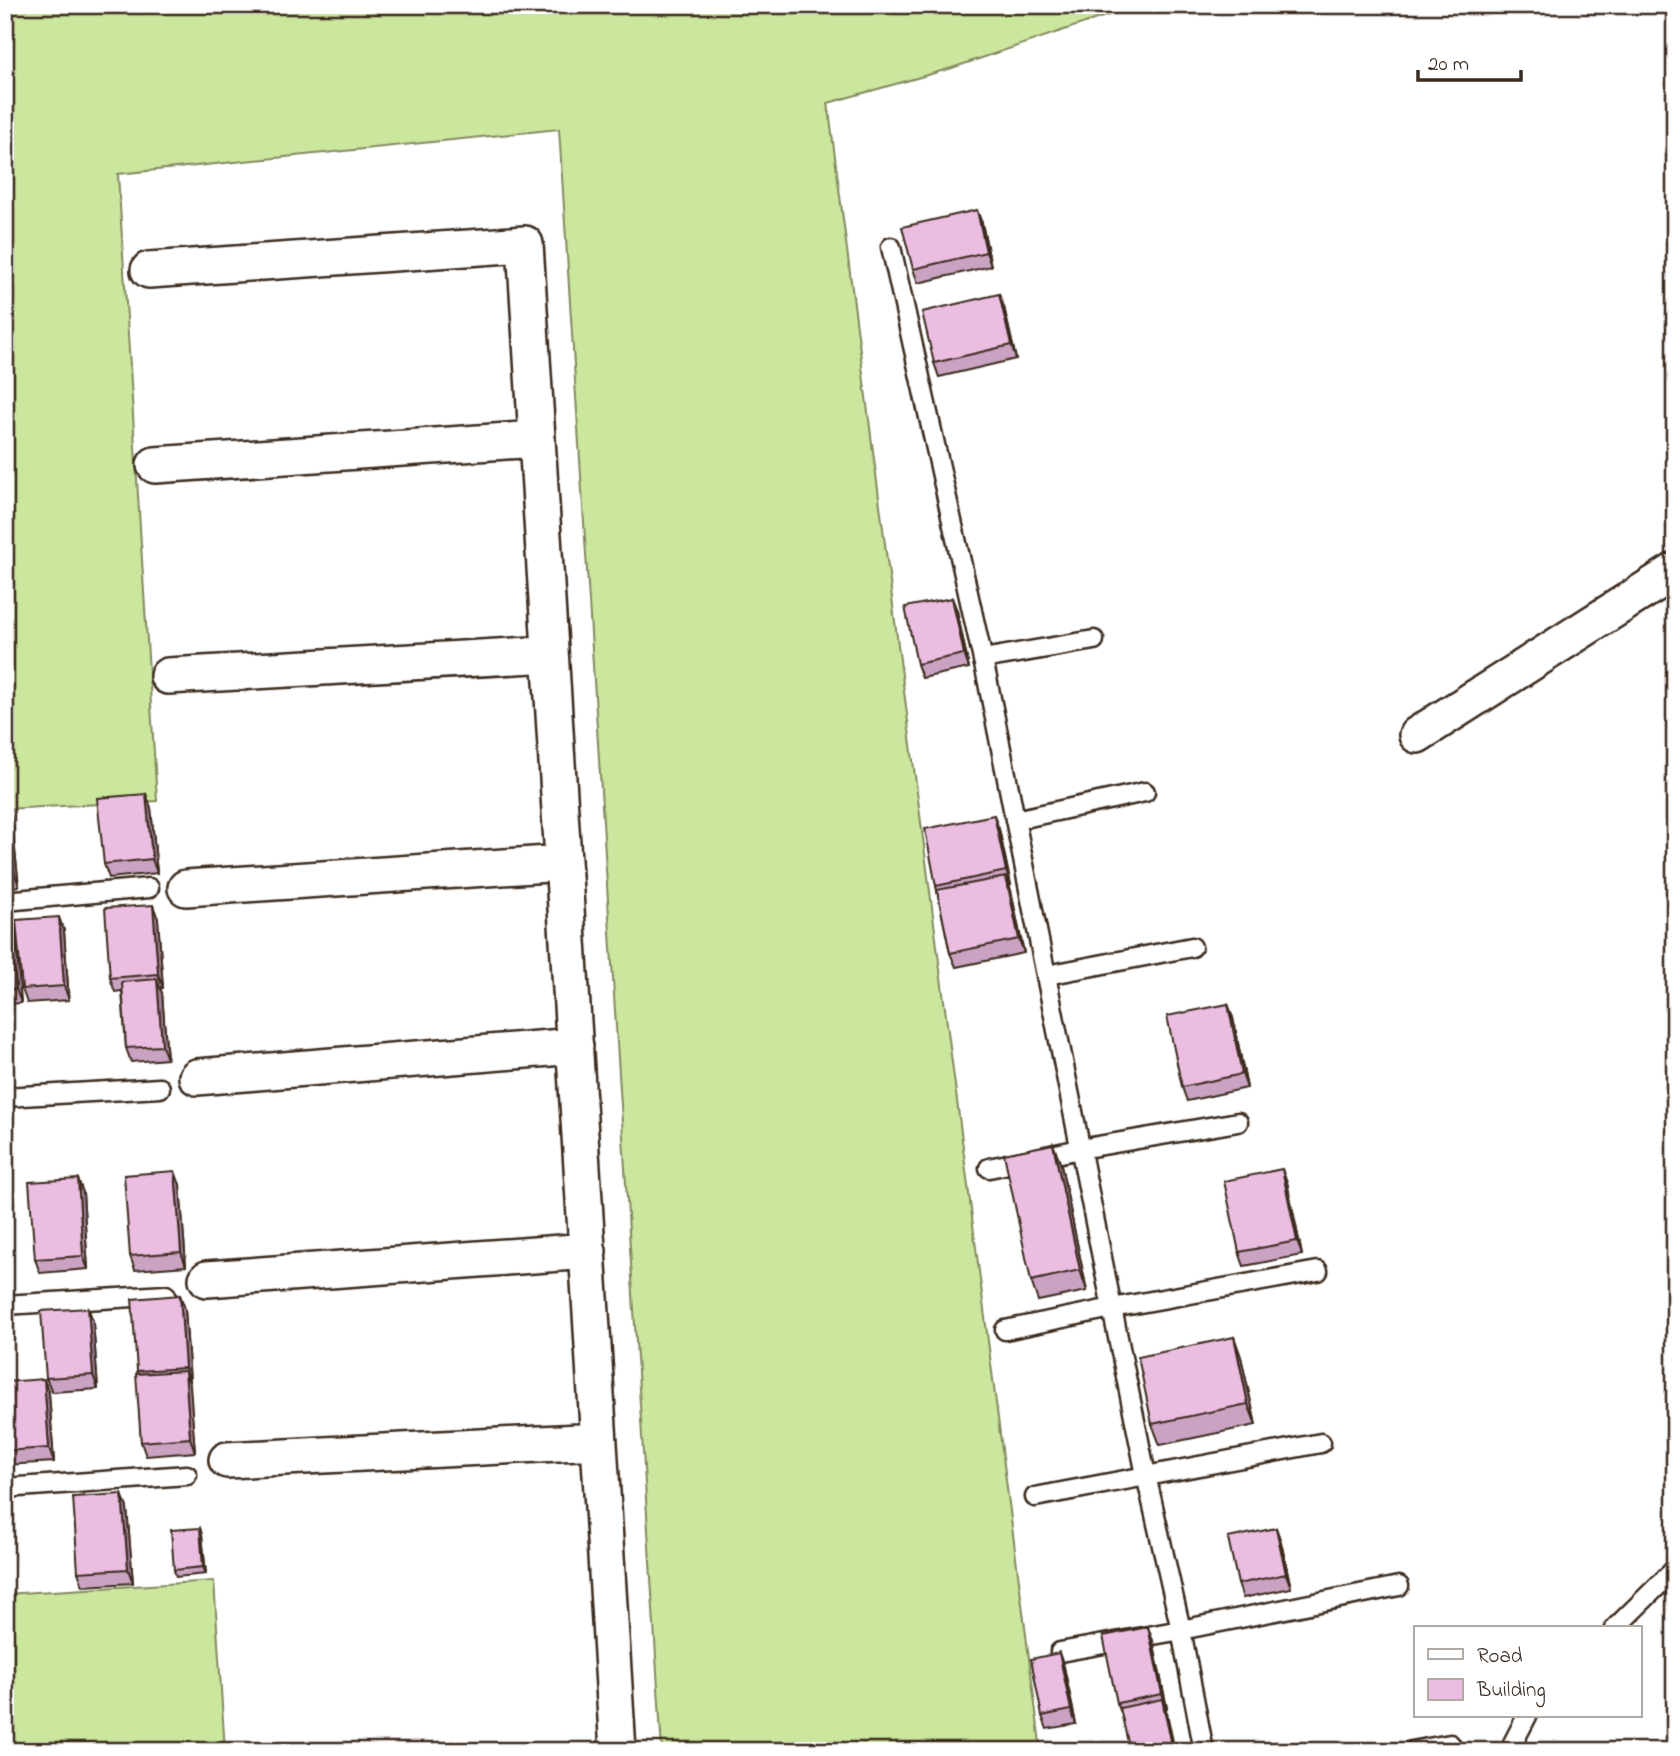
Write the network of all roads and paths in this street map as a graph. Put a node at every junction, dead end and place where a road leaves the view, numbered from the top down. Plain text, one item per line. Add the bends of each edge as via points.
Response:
1 (891, 247) dead end
2 (149, 270) dead end
3 (537, 439) junction
4 (155, 466) dead end
5 (1675, 571) edge
6 (1094, 640) dead end
7 (550, 654) junction
8 (983, 659) junction
9 (167, 676) dead end
10 (1417, 736) dead end
11 (1145, 792) dead end
12 (1015, 820) junction
13 (563, 863) junction
14 (149, 888) dead end
15 (186, 888) dead end
16 (5, 901) edge
17 (1192, 947) dead end
18 (1046, 975) junction
19 (575, 1046) junction
20 (197, 1077) dead end
21 (160, 1088) dead end
22 (5, 1097) edge
23 (1238, 1122) dead end
24 (1080, 1149) junction
25 (989, 1168) dead end
26 (588, 1251) junction
27 (1318, 1270) dead end
28 (207, 1279) dead end
29 (166, 1295) edge
30 (5, 1305) edge
31 (1112, 1308) junction
32 (1005, 1330) dead end
33 (599, 1441) junction
34 (1321, 1443) dead end
35 (227, 1460) dead end
36 (187, 1475) dead end
37 (1146, 1475) junction
38 (5, 1488) edge
39 (1035, 1497) dead end
40 (1675, 1569) edge
41 (1399, 1586) dead end
42 (1617, 1626) edge
43 (1181, 1630) junction
44 (1060, 1652) edge
45 (1526, 1718) edge
46 (1450, 1744) dead end
47 (618, 1751) edge
48 (1204, 1751) edge
49 (1412, 1751) edge
50 (1513, 1751) edge

1 - 8 lane
2 - 3 street via 525,244
3 - 4 street
3 - 7 street
5 - 10 street
6 - 8 lane
7 - 9 street
7 - 13 street
8 - 12 lane
11 - 12 lane
12 - 18 lane
13 - 15 street
13 - 19 street
14 - 16 lane
17 - 18 lane
18 - 24 lane
19 - 20 street
19 - 26 street
21 - 22 lane
23 - 24 lane
24 - 25 lane
24 - 31 lane
26 - 28 street
26 - 33 street
27 - 31 lane
29 - 30 lane
31 - 32 lane
31 - 37 lane
33 - 35 street
33 - 47 street
34 - 37 lane
36 - 38 lane
37 - 39 lane
37 - 43 lane
40 - 42 lane
41 - 43 lane
43 - 44 lane
43 - 48 lane
45 - 50 lane
46 - 49 lane

